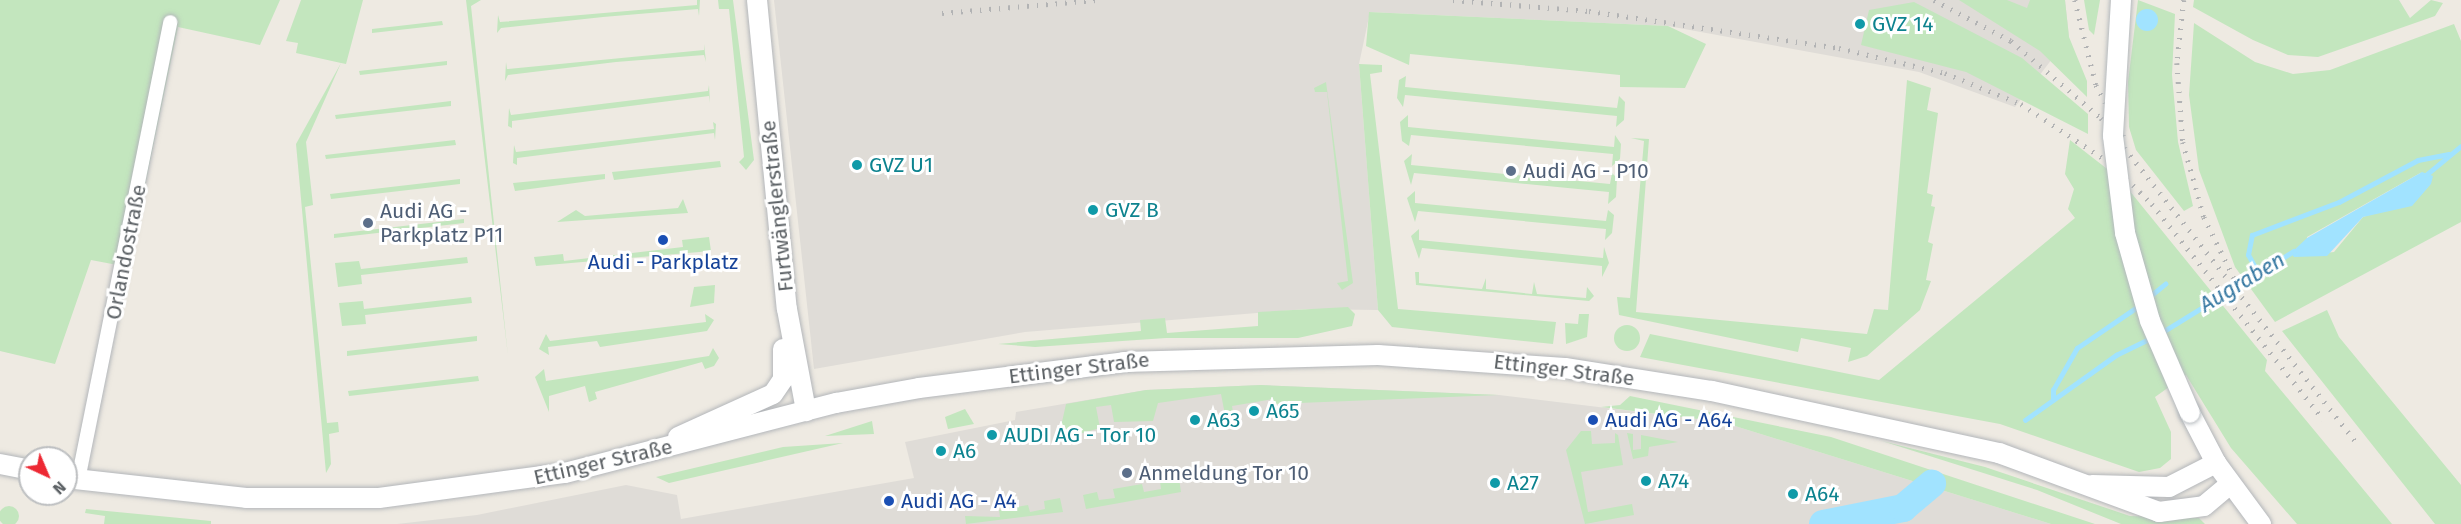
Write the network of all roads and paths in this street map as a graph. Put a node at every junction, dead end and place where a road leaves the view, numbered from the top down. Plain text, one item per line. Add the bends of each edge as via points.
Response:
1 (757, 0) edge
2 (2121, 0) edge
3 (170, 22) dead end
4 (787, 309) junction
5 (807, 411) junction
6 (661, 449) junction
7 (78, 451) edge
8 (2216, 463) junction
9 (0, 464) edge
10 (18, 468) edge
11 (78, 480) edge
12 (2230, 484) junction
13 (2092, 485) junction
14 (2261, 524) edge

1 - 4 main road, Furtwänglerstraße
2 - 8 main road, bridge via 2113,136 2125,232 2150,321
3 - 7 street, Orlandostraße
4 - 5 main road, Furtwänglerstraße
4 - 6 main road via 783,379 773,394 696,426
5 - 6 main road, Ettinger Straße
5 - 13 main road, Ettinger Straße via 919,388 1124,362 1427,356 1565,368 1712,391 1913,432
6 - 11 main road, Ettinger Straße via 554,475 379,498 246,498
8 - 12 main road
8 - 13 main road, Ettinger Straße via 2169,487
9 - 10 main road
12 - 13 main road, Ettinger Straße via 2204,506 2177,513 2127,504
12 - 14 main road

